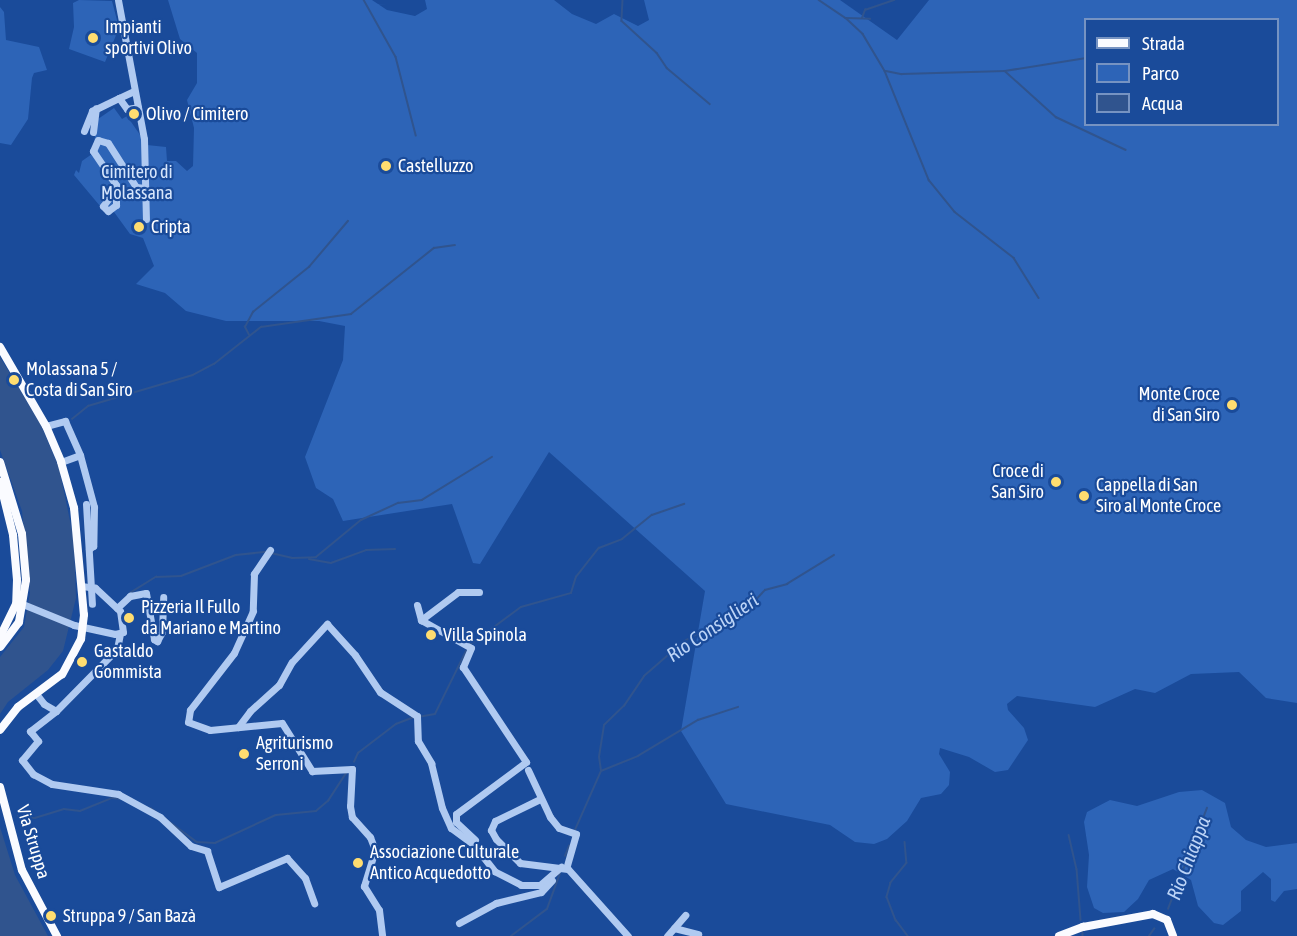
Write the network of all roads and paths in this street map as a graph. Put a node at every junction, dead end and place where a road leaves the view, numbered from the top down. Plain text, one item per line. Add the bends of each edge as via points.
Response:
1 (118, 0) edge
2 (134, 91) junction
3 (119, 98) junction
4 (138, 106) junction
5 (96, 108) junction
6 (84, 131) dead end
7 (93, 132) dead end
8 (145, 188) junction
9 (109, 198) dead end
10 (146, 219) dead end
11 (0, 347) edge
12 (46, 426) junction
13 (80, 455) junction
14 (0, 462) edge
15 (62, 462) junction
16 (0, 482) edge
17 (90, 505) junction
18 (91, 550) junction
19 (270, 553) dead end
20 (81, 559) junction
21 (87, 586) junction
22 (479, 592) dead end
23 (162, 597) dead end
24 (92, 604) dead end
25 (417, 605) dead end
26 (26, 606) junction
27 (117, 608) junction
28 (421, 621) junction
29 (79, 626) junction
30 (120, 634) junction
31 (0, 637) edge
32 (0, 647) edge
33 (37, 695) junction
34 (56, 711) junction
35 (238, 727) junction
36 (0, 730) edge
37 (528, 770) dead end
38 (0, 787) edge
39 (540, 799) junction
40 (562, 868) junction
41 (553, 878) junction
42 (314, 903) dead end
43 (685, 915) dead end
44 (459, 923) dead end
45 (674, 928) junction
46 (1076, 933) edge
47 (698, 934) dead end
48 (57, 936) edge
49 (382, 936) edge
50 (628, 936) edge
51 (667, 936) edge
52 (1059, 936) edge
53 (1173, 936) edge

1 - 2 street
2 - 3 street
2 - 4 street
3 - 4 street via 127,109
3 - 5 street
4 - 8 street
5 - 6 street via 86,118
5 - 7 street
8 - 9 street via 136,187 108,143 98,140 93,150 116,185 118,197 112,211 103,206
8 - 10 street
11 - 12 main road
12 - 13 street via 65,421
12 - 15 main road
13 - 15 street
13 - 17 street
14 - 26 main road via 22,534
15 - 20 main road
16 - 31 main road via 13,535 16,580 16,604
17 - 18 street
17 - 18 street via 86,513
18 - 20 street
18 - 21 street
19 - 35 street via 255,572 253,611 234,653 188,716 190,724 198,728
20 - 21 main road
21 - 24 street
21 - 27 street
21 - 29 main road
22 - 28 street via 458,592
23 - 27 street via 162,632 158,641 154,639 145,592 129,596
25 - 28 street
26 - 29 street
26 - 32 main road via 15,630
27 - 30 street via 124,628
28 - 40 street via 469,647 463,667 526,760 525,765 460,809 456,819 493,864 513,877 538,882
29 - 30 street
29 - 33 main road via 69,665
30 - 34 street via 114,652
33 - 34 street
33 - 36 main road via 18,707
34 - 42 street via 30,733 38,741 22,760 33,774 48,783 118,794 171,824 191,846 207,851 219,887 287,858 305,878
35 - 41 street via 279,685 292,662 327,624 355,655 380,692 416,717 418,741 431,763 451,828 474,845 494,871 513,881 536,886
35 - 49 street via 282,723 312,771 351,767 352,817 370,837 375,850 364,886 379,910
37 - 39 street
38 - 48 main road, Via Struppa via 22,870
39 - 40 street via 557,826 573,831
39 - 40 street via 496,820 491,830 512,858 531,867
40 - 41 street
40 - 50 street
41 - 44 street via 541,892 496,903
43 - 45 street
45 - 47 street
45 - 51 street
46 - 52 main road
46 - 53 main road via 1157,914 1170,923

